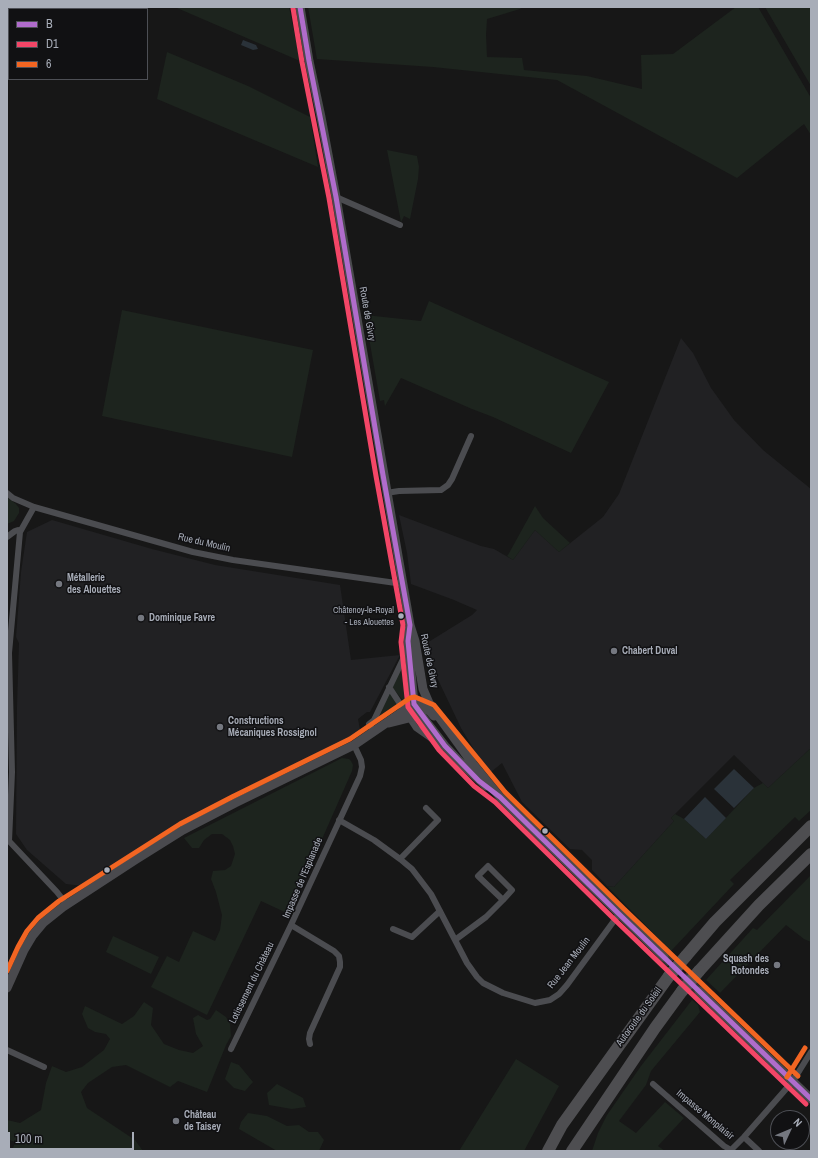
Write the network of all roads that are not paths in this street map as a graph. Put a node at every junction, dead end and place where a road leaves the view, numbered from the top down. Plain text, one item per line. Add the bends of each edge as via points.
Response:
1 (300, 7) edge
2 (336, 198) junction
3 (400, 225) dead end
4 (471, 436) dead end
5 (7, 493) edge
6 (386, 493) junction
7 (34, 507) junction
8 (20, 532) junction
9 (7, 537) edge
10 (403, 584) junction
11 (410, 625) junction
12 (408, 641) junction
13 (390, 687) junction
14 (414, 704) junction
15 (425, 709) junction
16 (407, 714) junction
17 (374, 731) junction
18 (354, 744) junction
19 (445, 746) junction
20 (500, 797) junction
21 (426, 808) dead end
22 (339, 820) junction
23 (811, 826) edge
24 (8, 841) edge
25 (811, 854) edge
26 (400, 859) junction
27 (503, 900) junction
28 (67, 905) junction
29 (440, 912) junction
30 (619, 914) junction
31 (291, 924) junction
32 (393, 929) dead end
33 (455, 940) junction
34 (664, 957) tunnel mouth
35 (7, 988) edge
36 (699, 991) tunnel mouth
37 (310, 1044) dead end
38 (231, 1049) dead end
39 (7, 1050) edge
40 (811, 1052) edge
41 (44, 1066) dead end
42 (793, 1081) junction
43 (653, 1084) dead end
44 (811, 1099) edge
45 (744, 1137) junction
46 (548, 1151) edge
47 (572, 1151) edge
48 (759, 1151) edge

1 - 2 main road, Route de Givry
2 - 3 street
2 - 6 main road, Route de Givry
4 - 6 street via 448,486 441,490
5 - 7 street, Rue du Moulin
6 - 10 main road, Route de Givry
7 - 8 street
7 - 10 street, Rue du Moulin via 193,552
8 - 9 street via 14,531
8 - 24 street via 9,653 12,772
10 - 11 main road, Route de Givry
11 - 12 main road, Route de Givry
11 - 15 main road, Route de Givry via 415,641
12 - 13 street via 404,657
12 - 14 main road, Route de Givry
13 - 16 street
13 - 17 street via 370,724
14 - 15 main road, Route de Givry
14 - 16 main road
15 - 16 main road
15 - 19 main road, Route de Givry
15 - 20 main road, Route de Givry via 429,710 465,752
16 - 17 main road
16 - 19 street via 416,728 443,748
17 - 18 main road
18 - 22 street, Impasse de l'Esplanade via 362,760 362,767
18 - 28 main road via 183,830
19 - 20 main road, Route de Givry via 479,781
20 - 30 main road, Route de Givry
21 - 26 street via 438,820
22 - 26 street, Rue Jean Moulin via 374,840
22 - 31 street, Impasse de l'Esplanade
23 - 46 highway, Autoroute du Soleil, bridge via 715,922 669,976 562,1124
24 - 28 street
25 - 47 highway, Autoroute du Soleil, bridge via 759,905 682,991
26 - 29 street, Rue Jean Moulin via 420,879
27 - 27 street via 512,890 488,866 478,876
27 - 33 street via 486,918
28 - 35 main road via 43,923 33,935
29 - 32 street via 412,937
29 - 33 street, Rue Jean Moulin
30 - 33 street, Rue Jean Moulin via 559,994 542,1003 504,993 483,983 467,963
30 - 34 main road, Route de Givry
31 - 37 street, Impasse de l'Esplanade via 334,951 340,962 310,1033
31 - 38 street, Lotissement du Château
36 - 42 main road
39 - 41 street
40 - 42 street, Impasse Monplaisir
42 - 44 main road
42 - 45 street, Impasse Monplaisir
43 - 45 street, Impasse Monplaisir via 728,1149 734,1148
45 - 48 street, Impasse Monplaisir

